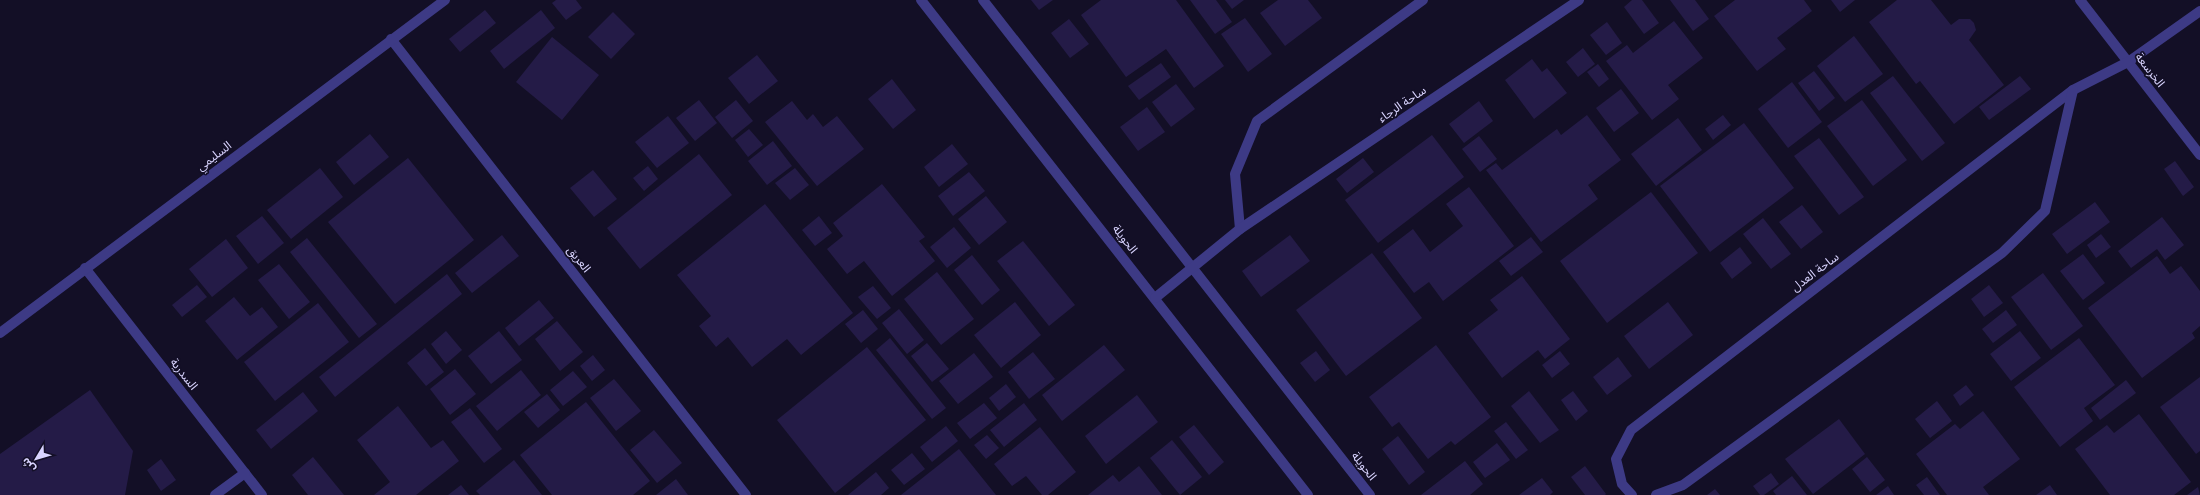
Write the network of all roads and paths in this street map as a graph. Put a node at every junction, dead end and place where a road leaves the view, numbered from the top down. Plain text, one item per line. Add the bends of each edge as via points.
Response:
1 (444, 0) edge
2 (921, 0) edge
3 (983, 0) edge
4 (1423, 0) edge
5 (1579, 0) edge
6 (2080, 0) edge
7 (2200, 11) edge
8 (391, 39) junction
9 (2128, 62) junction
10 (2074, 90) junction
11 (2200, 156) edge
12 (1240, 229) junction
13 (1193, 266) junction
14 (85, 268) junction
15 (1155, 298) junction
16 (0, 332) edge
17 (245, 473) junction
18 (216, 495) edge
19 (262, 495) edge
20 (746, 495) edge
21 (1308, 495) edge
22 (1370, 495) edge
23 (1632, 495) edge
24 (1656, 495) edge

1 - 8 street, السليمي
2 - 15 street, الحويلة
3 - 13 street, الحويلة
4 - 12 street via 1257,121 1235,174
5 - 12 street, ساحة الرجاء
6 - 9 street, الخرسعة
7 - 9 street, ساحة العدل
8 - 14 street, السليمي
8 - 20 street, العريق
9 - 10 street, ساحة العدل
9 - 11 street, الخرسعة
10 - 23 street, ساحة العدل via 1631,430 1616,459 1622,484
10 - 24 street via 2045,211 2002,253 1683,485
12 - 13 street, ساحة الرجاء
13 - 15 street, ساحة الرجاء
13 - 22 street, الحويلة
14 - 16 street, السليمي
14 - 17 street, السدرية
15 - 21 street, الحويلة
17 - 18 street
17 - 19 street, السدرية

